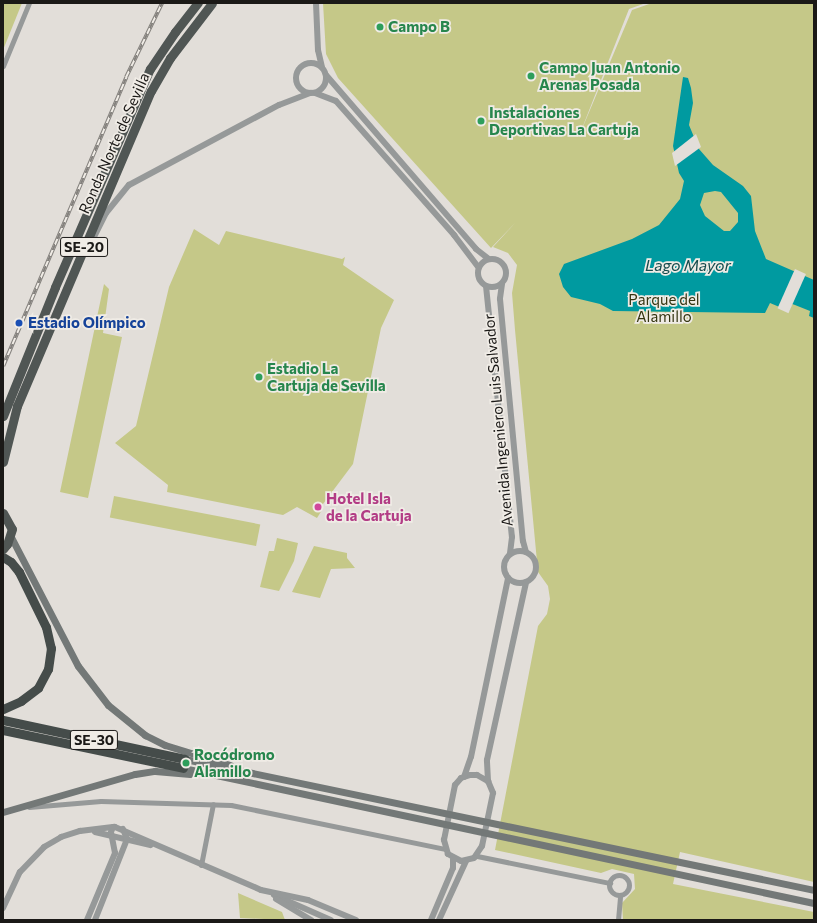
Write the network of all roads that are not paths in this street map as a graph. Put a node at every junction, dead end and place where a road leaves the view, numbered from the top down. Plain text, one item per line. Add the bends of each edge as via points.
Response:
1 (29, 3) edge
2 (198, 3) edge
3 (212, 3) edge
4 (316, 3) edge
5 (3, 66) edge
6 (322, 68) junction
7 (326, 75) junction
8 (313, 93) junction
9 (489, 259) junction
10 (479, 268) junction
11 (502, 284) junction
12 (486, 286) junction
13 (65, 291) junction
14 (3, 416) edge
15 (3, 462) edge
16 (4, 512) edge
17 (10, 537) junction
18 (3, 549) edge
19 (526, 552) junction
20 (510, 554) junction
21 (3, 557) edge
22 (508, 578) junction
23 (526, 582) junction
24 (3, 709) edge
25 (3, 720) edge
26 (3, 730) edge
27 (184, 763) junction
28 (464, 777) junction
29 (488, 780) junction
30 (213, 804) junction
31 (11, 809) junction
32 (3, 812) edge
33 (113, 827) junction
34 (87, 830) junction
35 (122, 832) junction
36 (113, 834) junction
37 (127, 838) junction
38 (163, 848) junction
39 (445, 848) junction
40 (478, 856) junction
41 (454, 859) junction
42 (466, 861) junction
43 (201, 865) junction
44 (610, 883) junction
45 (261, 890) junction
46 (814, 890) edge
47 (620, 895) junction
48 (814, 903) edge
49 (3, 908) edge
50 (87, 920) edge
51 (95, 920) edge
52 (311, 920) edge
53 (331, 920) edge
54 (356, 920) edge
55 (431, 920) edge
56 (439, 920) edge
57 (617, 920) edge

1 - 5 street
2 - 14 highway, Ronda Norte de Sevilla / SE-20 via 150,69 52,294
3 - 13 highway, Ronda Norte de Sevilla / SE-20 via 183,39 151,91
4 - 6 street via 318,50
6 - 7 street
6 - 8 street via 309,64 298,71 296,79 299,87
7 - 8 street via 323,87
7 - 9 street via 476,249
8 - 10 street via 336,101
8 - 13 street via 279,104 129,185 106,213
9 - 10 street
9 - 11 street via 498,261 505,267 506,276
10 - 12 street via 480,280
11 - 12 street
11 - 19 street, Avenida Ingeniero Luis Salvador via 500,299
12 - 20 street, Avenida Ingeniero Luis Salvador via 512,537
13 - 15 highway, Ronda Norte de Sevilla / SE-20 via 17,406
16 - 17 highway via 11,524
17 - 18 highway
17 - 27 main road via 42,600 94,690 125,721
19 - 20 street
19 - 23 street via 534,559 536,570
20 - 22 street via 503,568
21 - 24 highway via 19,572 46,627 51,648 48,669 38,688 21,702
22 - 23 street via 516,583
22 - 28 street via 471,757
23 - 29 street via 487,760
25 - 27 highway, SE-30
26 - 27 highway, SE-30
27 - 31 main road
27 - 46 main road via 239,769
27 - 48 main road via 327,798
28 - 29 street via 477,775
28 - 39 street via 455,785 444,840
29 - 40 street via 493,793
30 - 31 street via 101,801
30 - 39 street via 231,804
30 - 43 street
31 - 32 main road
33 - 34 street
33 - 35 street
33 - 36 street
34 - 36 street
34 - 49 street via 61,837 29,860 14,883
35 - 36 street
35 - 37 street
35 - 38 street
36 - 50 street via 116,849 114,858
37 - 38 street
37 - 51 street
38 - 43 street
39 - 41 street
40 - 42 street
40 - 44 street
41 - 42 street
41 - 55 street via 453,868
42 - 56 street
43 - 45 street
44 - 47 street via 612,891
44 - 47 street via 618,875 626,878 629,887
45 - 52 street
45 - 53 street
45 - 54 street via 308,900
47 - 57 street

